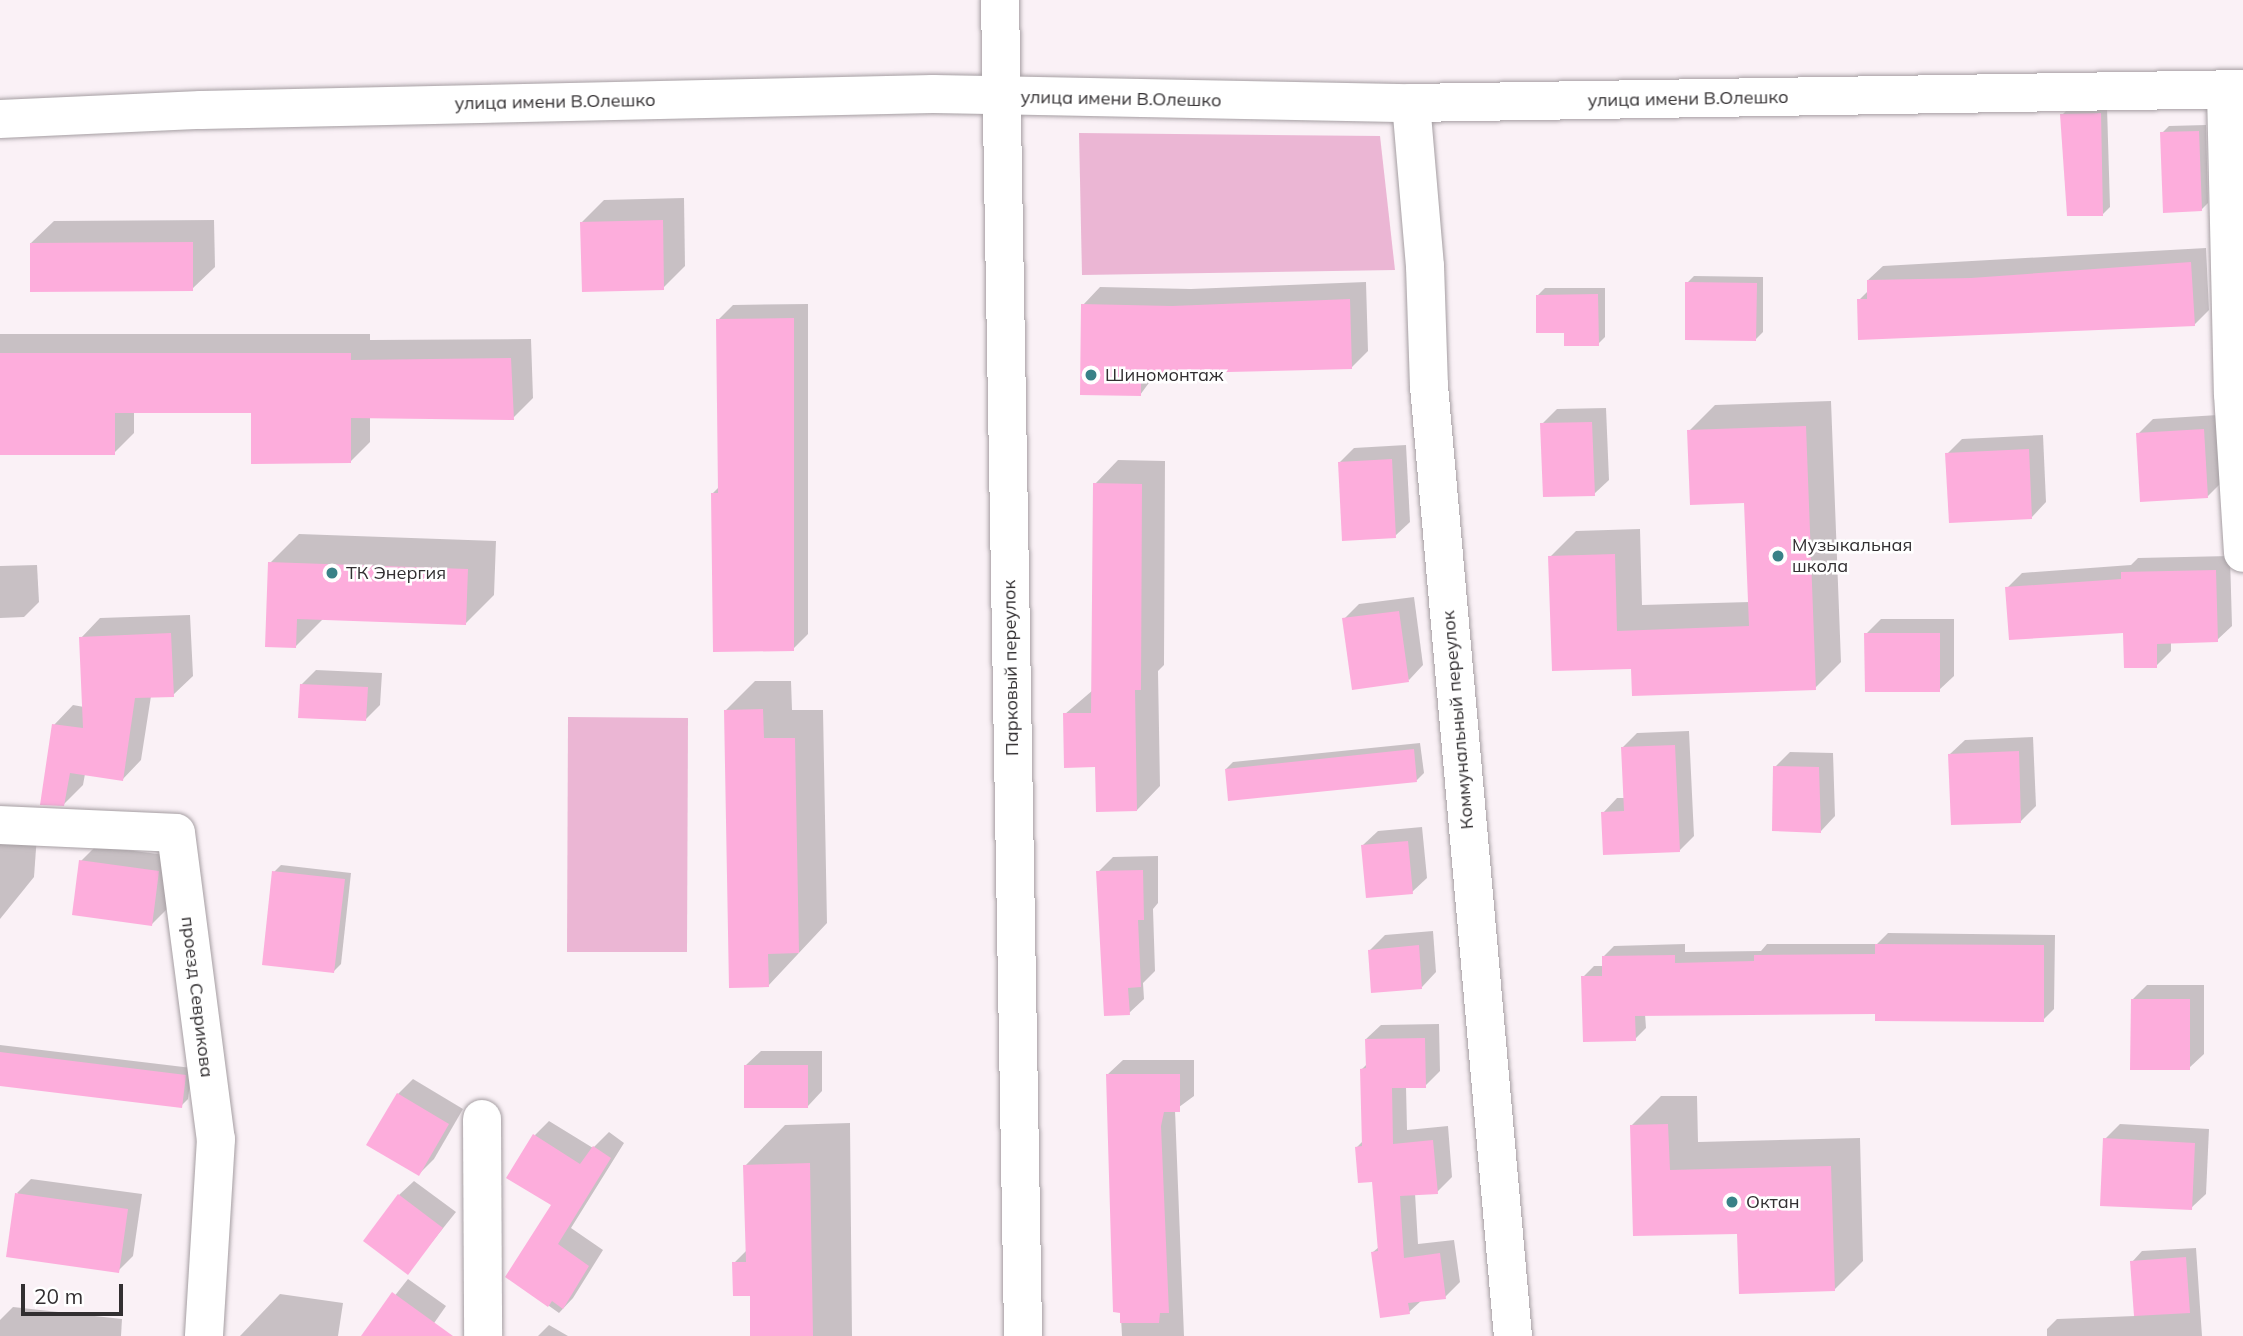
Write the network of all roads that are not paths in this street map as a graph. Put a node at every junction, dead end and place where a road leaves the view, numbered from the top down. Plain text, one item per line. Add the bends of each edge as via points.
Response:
1 (1000, 0) edge
2 (2235, 90) edge
3 (1004, 97) junction
4 (1411, 103) junction
5 (0, 119) edge
6 (2243, 553) edge
7 (0, 825) edge
8 (482, 1119) dead end
9 (204, 1336) edge
10 (483, 1336) edge
11 (1023, 1336) edge
12 (1513, 1336) edge

1 - 3 street, Парковый переулок
2 - 4 street, улица имени В.Олешко
2 - 6 street via 2233,394
3 - 4 street, улица имени В.Олешко
3 - 5 street, улица имени В.Олешко via 243,109
3 - 11 street, Парковый переулок
4 - 12 street, Коммунальный переулок via 1425,266 1429,393
7 - 9 street, проезд Севрикова via 176,833 216,1139
8 - 10 street

